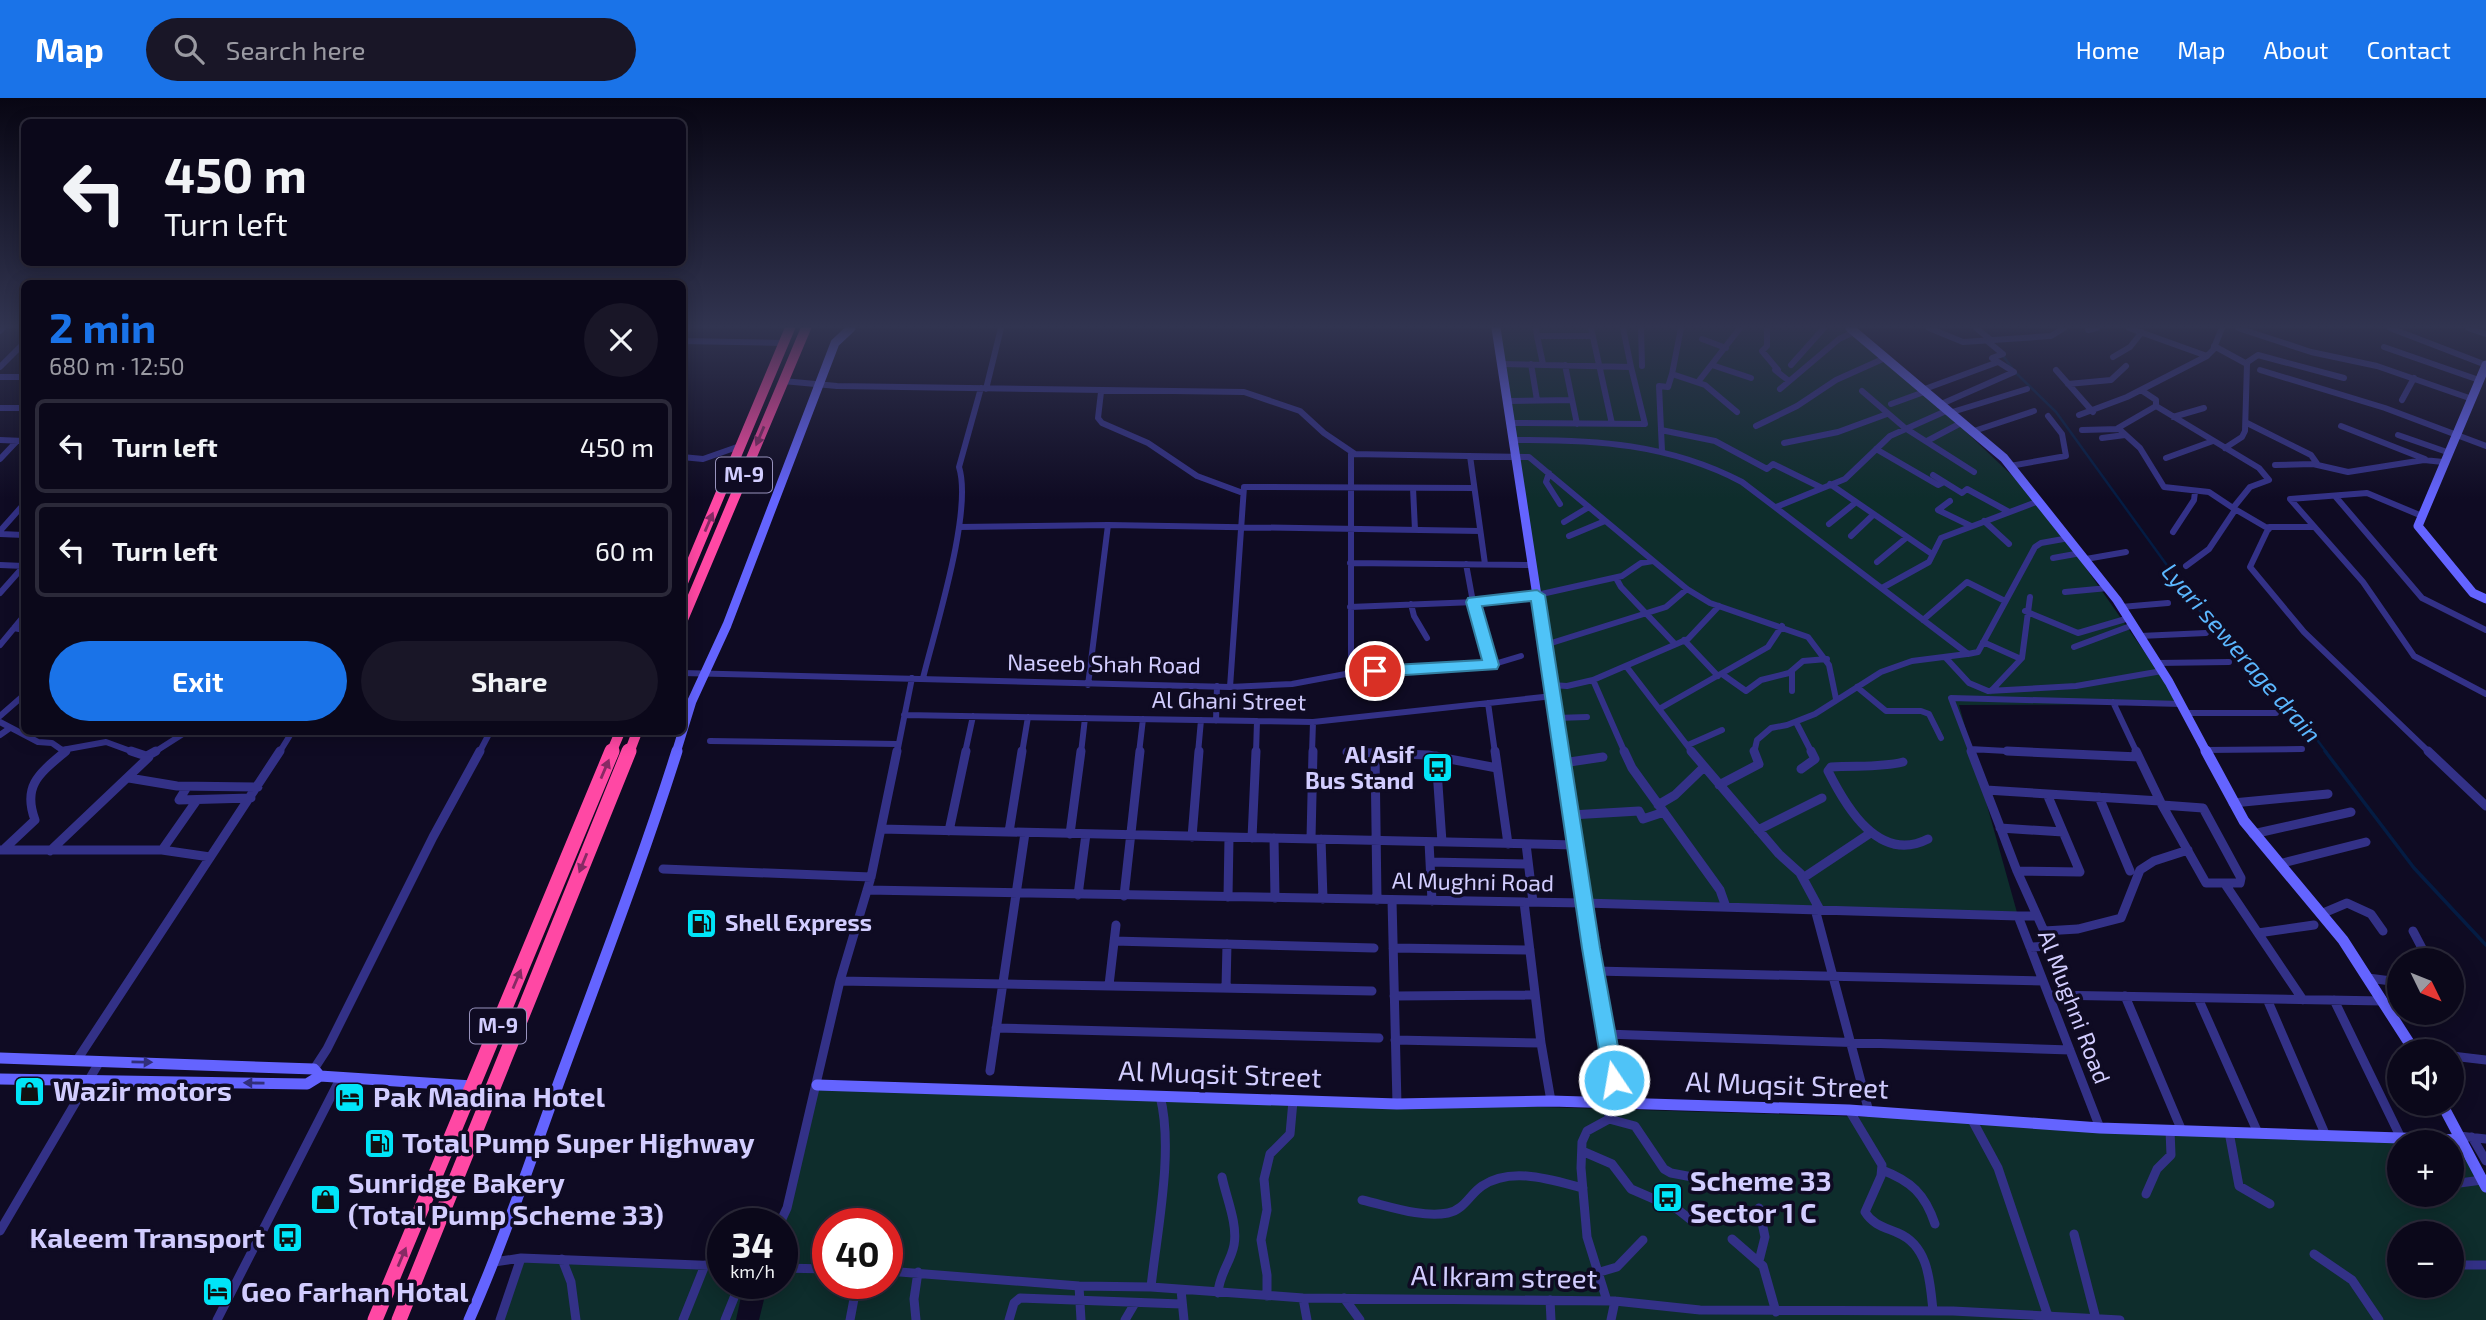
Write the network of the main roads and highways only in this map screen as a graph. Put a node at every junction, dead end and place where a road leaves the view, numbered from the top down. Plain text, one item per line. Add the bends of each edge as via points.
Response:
1 (767, 385) edge
2 (781, 385) edge
3 (686, 574) edge
4 (686, 612) edge
5 (619, 735) edge
6 (636, 735) edge
7 (375, 1320) edge
8 (399, 1320) edge

3 -> 1 highway, M-9
2 -> 4 highway, M-9
7 -> 5 highway, M-9
6 -> 8 highway, M-9

